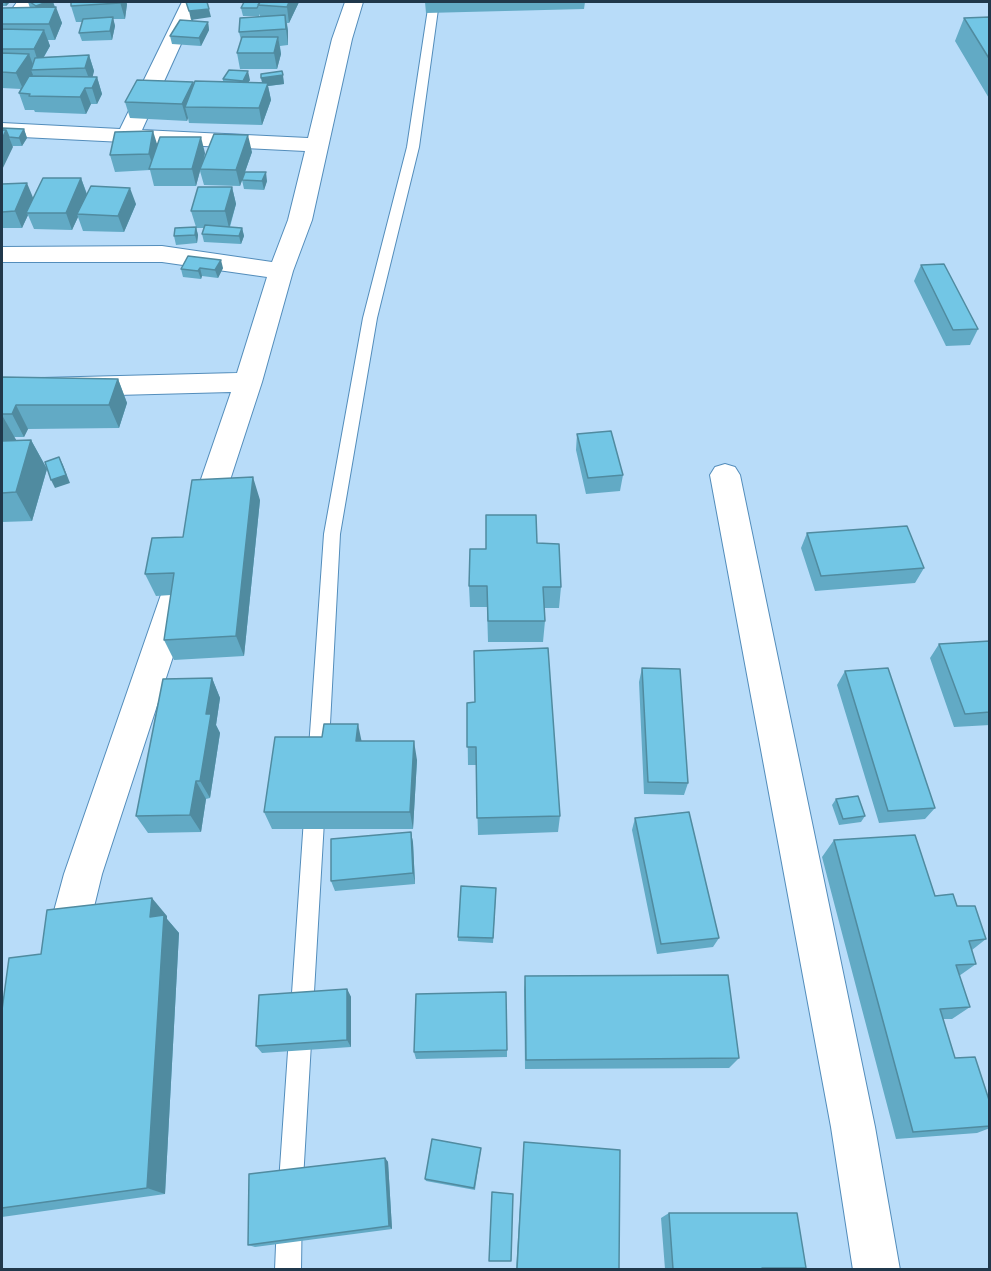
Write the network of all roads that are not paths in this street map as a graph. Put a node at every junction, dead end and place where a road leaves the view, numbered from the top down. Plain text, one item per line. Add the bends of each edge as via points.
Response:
1 (26, 2) edge
2 (191, 2) edge
3 (354, 2) edge
4 (434, 2) edge
5 (2, 36) edge
6 (2, 130) edge
7 (128, 135) junction
8 (317, 145) junction
9 (2, 255) edge
10 (281, 271) junction
11 (248, 382) junction
12 (2, 389) edge
13 (725, 475) dead end
14 (57, 977) edge
15 (288, 1269) edge
16 (877, 1269) edge

1 - 5 street
2 - 7 street
3 - 8 street
4 - 15 lane via 413,147 370,318 332,534
6 - 7 street
7 - 8 street
8 - 10 street via 300,220
9 - 10 street via 162,254
10 - 11 street
11 - 12 street
11 - 14 street via 83,874
13 - 16 street via 853,1127

